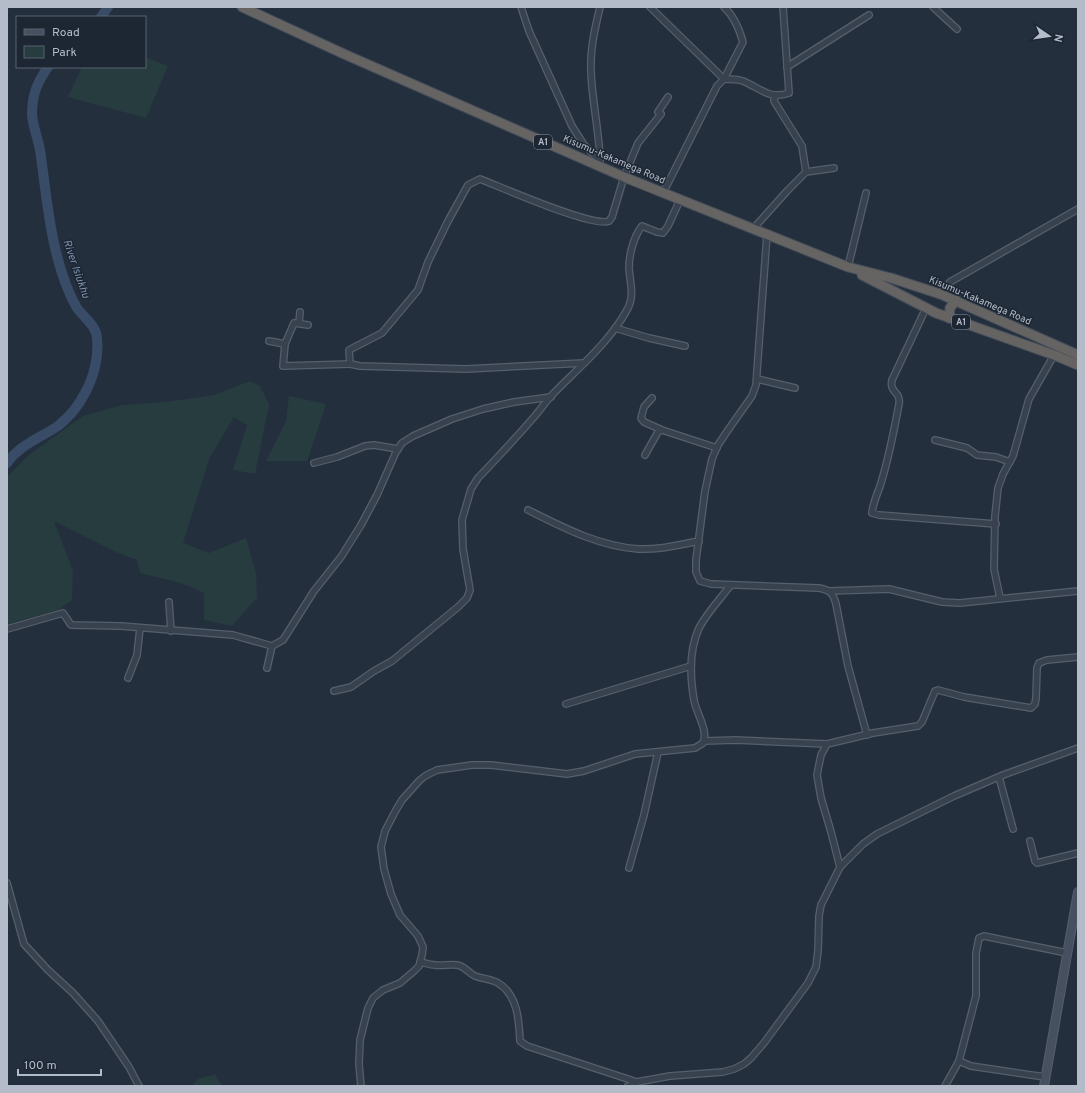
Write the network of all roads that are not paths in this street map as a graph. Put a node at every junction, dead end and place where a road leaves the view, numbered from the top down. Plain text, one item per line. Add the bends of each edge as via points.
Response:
1 (242, 7) edge
2 (520, 7) edge
3 (600, 7) edge
4 (650, 7) edge
5 (724, 7) edge
6 (783, 7) edge
7 (933, 7) edge
8 (869, 15) dead end
9 (957, 29) dead end
10 (787, 67) junction
11 (724, 79) junction
12 (775, 96) junction
13 (668, 97) dead end
14 (600, 163) junction
15 (834, 168) dead end
16 (806, 172) junction
17 (624, 178) junction
18 (663, 193) junction
19 (866, 193) dead end
20 (680, 200) junction
21 (1078, 210) edge
22 (753, 229) junction
23 (767, 234) junction
24 (848, 267) junction
25 (940, 294) junction
26 (956, 300) junction
27 (926, 308) junction
28 (300, 312) dead end
29 (949, 318) junction
30 (299, 323) junction
31 (308, 325) dead end
32 (615, 328) junction
33 (269, 341) dead end
34 (285, 344) junction
35 (685, 346) dead end
36 (1054, 355) junction
37 (1078, 355) edge
38 (584, 363) junction
39 (350, 364) junction
40 (1078, 365) edge
41 (757, 379) junction
42 (795, 388) dead end
43 (551, 397) junction
44 (652, 398) dead end
45 (662, 430) junction
46 (934, 440) dead end
47 (717, 448) junction
48 (398, 449) junction
49 (645, 455) dead end
50 (1010, 462) junction
51 (314, 463) dead end
52 (528, 510) dead end
53 (996, 524) junction
54 (699, 541) junction
55 (730, 586) junction
56 (1078, 590) edge
57 (830, 591) junction
58 (1000, 598) junction
59 (169, 602) dead end
60 (140, 628) junction
61 (7, 629) edge
62 (171, 631) junction
63 (272, 646) junction
64 (1078, 657) edge
65 (691, 666) junction
66 (267, 668) dead end
67 (128, 678) dead end
68 (334, 691) dead end
69 (566, 704) dead end
70 (867, 735) junction
71 (704, 741) junction
72 (827, 744) junction
73 (1078, 748) edge
74 (658, 752) junction
75 (999, 777) junction
76 (1013, 829) dead end
77 (1030, 841) dead end
78 (1078, 853) edge
79 (840, 867) junction
80 (629, 868) dead end
81 (7, 883) edge
82 (1078, 892) edge
83 (1067, 953) junction
84 (420, 962) junction
85 (959, 1061) junction
86 (637, 1082) junction
87 (1045, 1082) edge
88 (139, 1086) edge
89 (361, 1086) edge
90 (628, 1086) edge
91 (945, 1086) edge

1 - 14 highway, Kisumu-Kakamega Road / A1 via 358,61
2 - 14 street via 572,126
3 - 14 street via 592,45 591,71
4 - 11 street
5 - 11 street via 731,13 743,42
6 - 10 street
7 - 9 street
8 - 10 street
10 - 12 street via 789,93
11 - 12 street via 742,81
11 - 18 street
12 - 16 street via 774,101 802,146
13 - 17 street via 658,112 661,114 638,143
14 - 17 highway, Kisumu-Kakamega Road / A1
15 - 16 street
16 - 22 street
17 - 18 highway, Kisumu-Kakamega Road / A1
17 - 39 street via 612,218 600,223 568,214 480,179 468,185 428,262 418,290 382,333 349,350
18 - 20 highway, Kisumu-Kakamega Road / A1
19 - 24 street
20 - 22 highway, Kisumu-Kakamega Road / A1
20 - 32 street via 663,233 642,226 638,232 630,261 631,300
21 - 25 street via 950,282
22 - 23 highway, Kisumu-Kakamega Road / A1
23 - 24 highway, Kisumu-Kakamega Road / A1
23 - 41 street
24 - 25 highway, Kisumu-Kakamega Road / A1
24 - 27 highway, Kisumu-Kakamega Road / A1
25 - 26 highway, Kisumu-Kakamega Road / A1
26 - 29 highway via 950,308
26 - 37 highway, Kisumu-Kakamega Road / A1
27 - 29 highway, Kisumu-Kakamega Road / A1
27 - 53 street via 892,380 892,390 900,399 890,450 872,512 879,515
28 - 30 street
29 - 36 highway, Kisumu-Kakamega Road / A1
30 - 31 street
30 - 34 street via 294,323
32 - 35 street
32 - 38 street
33 - 34 street
34 - 39 street via 283,366
36 - 40 highway, Kisumu-Kakamega Road / A1
36 - 50 street via 1029,399
38 - 39 street via 466,369
38 - 43 street
41 - 42 street
41 - 47 street via 755,391
43 - 48 street via 506,403 452,419 412,436
43 - 68 street via 471,489 462,530 470,585 467,598 392,661 351,687
44 - 45 street via 644,407 641,418
45 - 47 street
45 - 49 street via 658,432
46 - 50 street via 968,448 977,455
47 - 54 street via 708,473
48 - 51 street via 365,446
48 - 63 street via 377,495 341,557 314,591 283,640
50 - 53 street via 998,488
52 - 54 street via 576,533 609,544 637,549 661,548
53 - 58 street via 994,569
54 - 55 street via 696,572 700,581
55 - 57 street via 819,588
55 - 65 street via 700,627
56 - 58 street
57 - 58 street via 889,589 942,602 960,603
57 - 70 street via 834,595 848,666
59 - 62 street
60 - 61 street via 70,625 63,613
60 - 62 street
60 - 67 street via 137,655
62 - 63 street via 233,635
63 - 66 street
64 - 70 street via 1039,663 1033,707 964,697 937,690 918,726
65 - 69 street
65 - 71 street via 694,700 705,733
70 - 72 street
71 - 72 street
71 - 74 street via 695,748
72 - 79 street via 821,755 817,775
73 - 75 street
74 - 80 street
74 - 84 street via 635,754 567,774 472,765 437,770 419,781 396,810 381,846 391,894 400,915 418,936 423,947
75 - 76 street
75 - 79 street via 877,834
77 - 78 street via 1037,863
79 - 86 street via 821,905 816,966 808,983 751,1058 744,1064 723,1072 670,1076
81 - 88 street via 24,944 98,1021
82 - 83 main road
83 - 85 street via 984,936 979,938 976,953 976,996
83 - 87 main road
84 - 86 street via 457,965 470,974 498,983 507,990 519,1020 520,1041 527,1046
84 - 89 street via 414,972 400,984 383,990 373,998 368,1008 360,1040
85 - 87 street via 971,1066
85 - 91 street
86 - 90 street

